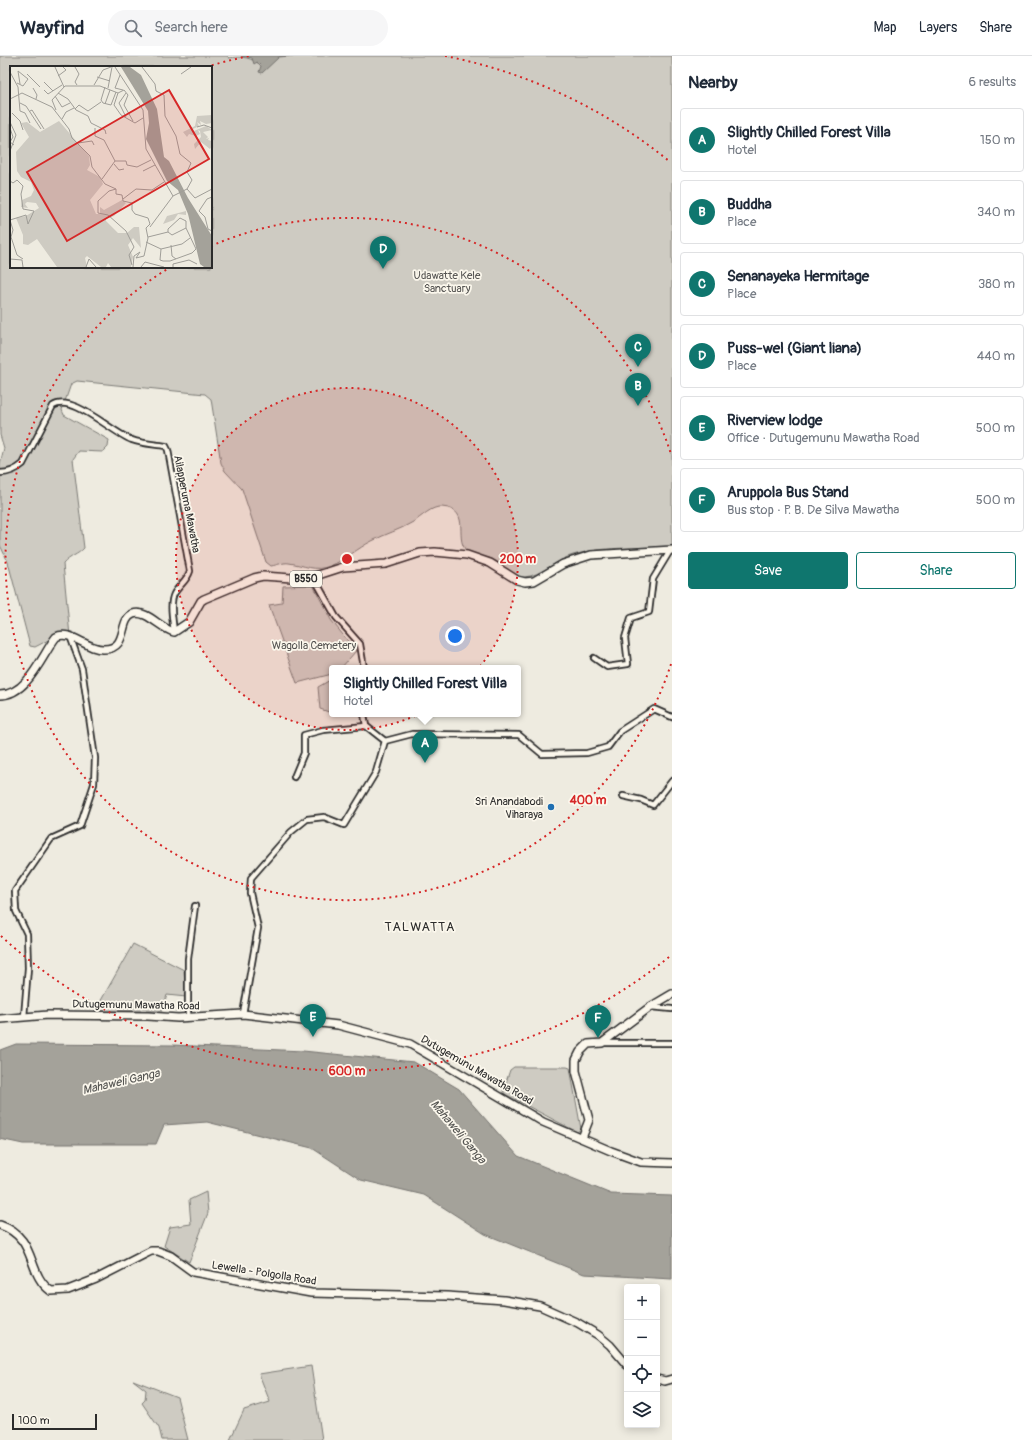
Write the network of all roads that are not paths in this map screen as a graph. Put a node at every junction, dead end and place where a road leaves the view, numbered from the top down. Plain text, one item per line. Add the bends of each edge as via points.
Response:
1 (0, 473) edge
2 (671, 551) edge
3 (313, 576) junction
4 (174, 632) junction
5 (70, 636) junction
6 (594, 658) dead end
7 (364, 665) edge
8 (0, 695) edge
9 (364, 717) edge
10 (672, 717) edge
11 (366, 726) junction
12 (385, 742) junction
13 (294, 777) dead end
14 (672, 781) edge
15 (623, 796) dead end
16 (195, 906) dead end
17 (672, 994) edge
18 (650, 1007) junction
19 (672, 1009) edge
20 (243, 1014) junction
21 (24, 1016) junction
22 (188, 1017) junction
23 (0, 1019) edge
24 (602, 1043) junction
25 (672, 1043) edge
26 (582, 1138) junction
27 (672, 1163) edge
28 (0, 1225) edge
29 (624, 1361) edge
30 (672, 1379) edge
31 (660, 1380) edge

1 - 4 street, Ailapperuma Mawatha via 7,473 23,464 53,406 57,403 78,406 102,424 132,440 166,446 190,571 172,600
2 - 3 street, B550 via 591,555 563,564 529,582 517,580 490,563 467,555 435,552 420,553 386,564 343,566
2 - 6 street via 653,579 649,612 631,618 625,638 628,664 607,667
3 - 4 street, B550 via 300,580 271,576 254,578 204,599 189,622
3 - 7 street via 336,617 360,644
4 - 5 street via 163,628 150,618 132,614 127,620 120,641 112,647 94,648
5 - 8 street via 56,636 35,671 24,683
5 - 21 street via 82,669 95,758 94,784 80,826 51,839 15,891 16,911 27,934 28,968
9 - 11 street
10 - 12 street via 654,709 620,731 608,747 587,753 542,754 519,735 412,734
11 - 12 street
11 - 13 street via 323,730 304,735 304,753
12 - 20 street via 376,772 344,825 324,817 307,819 291,832 251,878 250,893 258,928
14 - 15 street via 653,805
16 - 22 street via 188,959
17 - 18 street
18 - 19 street
18 - 24 street
20 - 22 street, Dutugemunu Mawatha Road
20 - 26 street, Dutugemunu Mawatha Road via 338,1024 410,1044 544,1122
21 - 22 street, Dutugemunu Mawatha Road
21 - 23 street, Dutugemunu Mawatha Road
24 - 25 street
24 - 26 street via 588,1044 576,1060 576,1071 589,1120
26 - 27 street, Dutugemunu Mawatha Road via 641,1162
28 - 29 street, Lewella - Polgolla Road via 24,1242 38,1275 46,1288 52,1291 68,1290 151,1251 158,1251 171,1256 193,1272 311,1293 447,1296 504,1300 540,1306 598,1335
30 - 31 street

